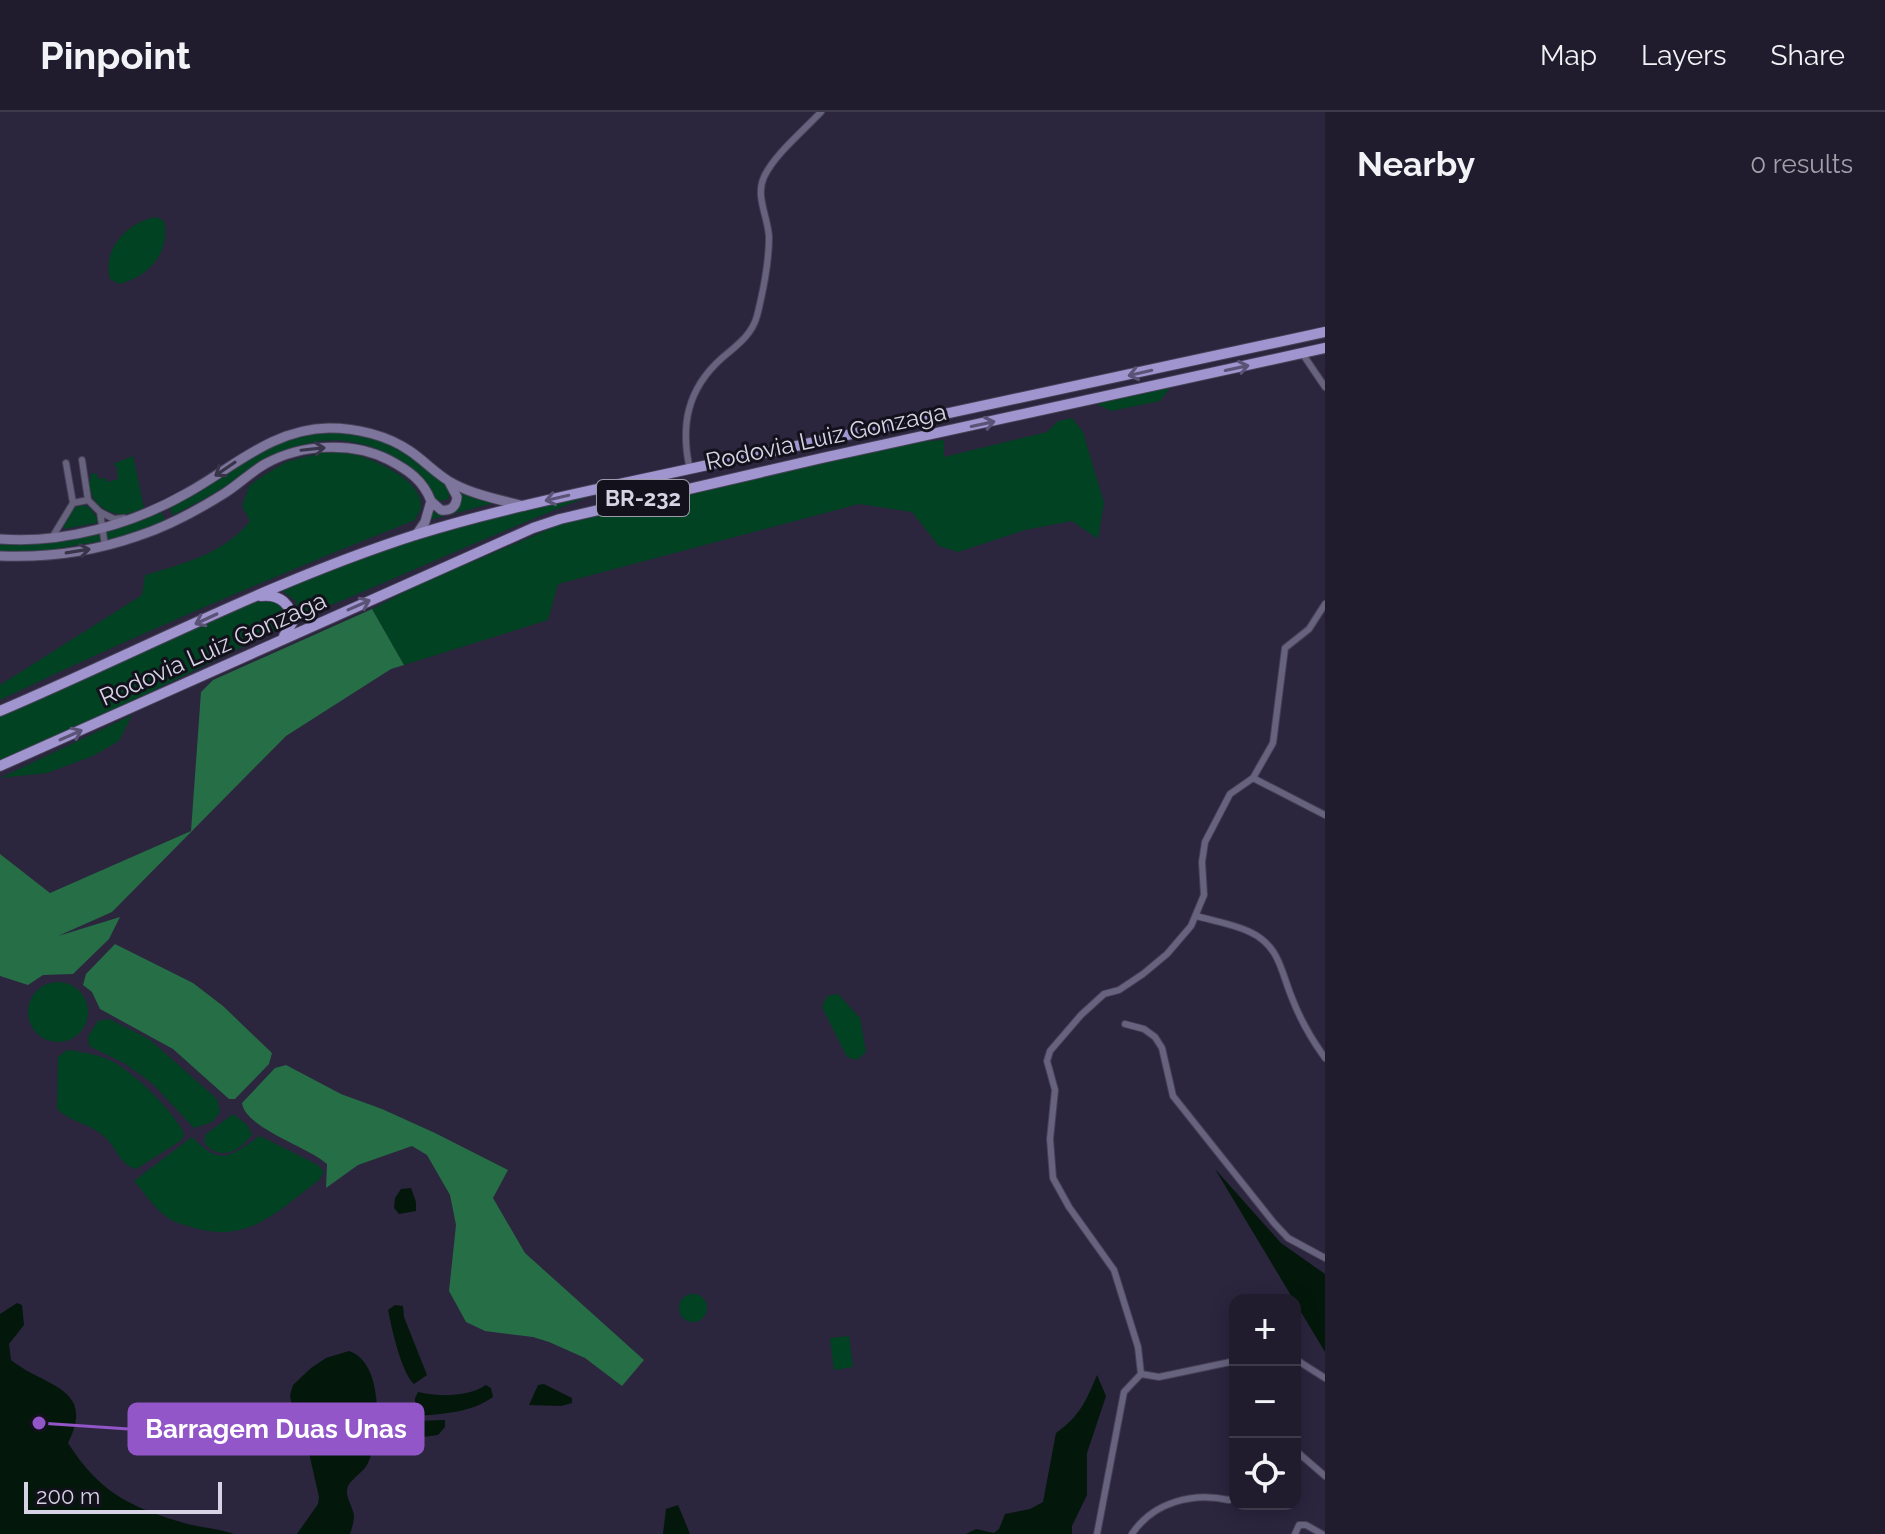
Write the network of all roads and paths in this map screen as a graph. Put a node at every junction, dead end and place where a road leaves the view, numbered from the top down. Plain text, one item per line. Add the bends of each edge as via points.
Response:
1 (821, 112) edge
2 (1325, 332) edge
3 (1325, 348) edge
4 (1302, 353) junction
5 (1325, 387) edge
6 (82, 460) dead end
7 (66, 463) dead end
8 (84, 469) junction
9 (690, 470) junction
10 (68, 472) junction
11 (447, 479) junction
12 (88, 500) junction
13 (431, 501) junction
14 (73, 503) junction
15 (164, 506) junction
16 (524, 506) junction
17 (100, 512) junction
18 (132, 518) junction
19 (170, 523) junction
20 (102, 528) junction
21 (416, 535) junction
22 (53, 536) junction
23 (0, 539) edge
24 (105, 546) junction
25 (0, 556) edge
26 (249, 598) junction
27 (1325, 604) edge
28 (268, 645) junction
29 (0, 711) edge
30 (0, 766) edge
31 (1253, 778) junction
32 (1325, 815) edge
33 (1196, 916) junction
34 (1125, 1024) dead end
35 (1325, 1058) edge
36 (1325, 1258) edge
37 (1229, 1362) edge
38 (1301, 1363) edge
39 (1141, 1374) junction
40 (1325, 1378) edge
41 (1301, 1455) edge
42 (1325, 1476) edge
43 (1229, 1500) edge
44 (1097, 1534) edge
45 (1132, 1534) edge
46 (1295, 1534) edge
47 (1322, 1534) edge

1 - 9 street via 762,181 769,235 757,318 747,336 708,371 691,403 684,438
2 -> 9 highway, Rodovia Luiz Gonzaga / BR-232
3 - 4 highway, Rodovia Luiz Gonzaga / BR-232
4 - 5 street
28 -> 4 highway, Rodovia Luiz Gonzaga / BR-232 via 560,519
6 - 8 street
7 - 10 street
8 - 10 street
8 - 12 street
9 -> 16 highway, Rodovia Luiz Gonzaga / BR-232
10 - 14 street
11 - 13 main road via 457,497 454,507 441,510
11 -> 15 main road via 384,438 357,430 304,430 252,450
11 - 16 main road
12 - 14 street
12 - 17 street
19 -> 13 main road via 267,463 319,448 384,458 419,480
13 - 21 main road
14 - 22 street
15 - 18 main road
15 - 19 street
16 - 21 highway, Rodovia Luiz Gonzaga / BR-232
17 - 18 street via 114,519
17 - 20 street
18 - 20 main road
19 - 24 main road
20 - 22 main road
20 - 24 street
21 - 26 highway, Rodovia Luiz Gonzaga / BR-232
22 - 23 main road
25 -> 24 main road
26 - 28 highway via 272,595 290,609 289,631
26 -> 29 highway, Rodovia Luiz Gonzaga / BR-232
27 - 31 street via 1309,629 1285,648 1273,743
30 -> 28 highway, Rodovia Luiz Gonzaga / BR-232
31 - 32 street
31 - 33 street via 1230,794 1205,842 1204,895
33 - 35 street via 1250,932 1273,951 1302,1020
33 - 39 street via 1184,936 1143,974 1104,994 1081,1015 1047,1061 1055,1081 1053,1178 1114,1270
34 - 36 street via 1155,1037 1173,1096 1281,1232
37 - 39 street via 1159,1377
38 - 40 street
39 - 44 street via 1124,1392
41 - 42 street
43 - 45 street via 1193,1499 1160,1507
46 - 47 street via 1299,1525 1306,1525

